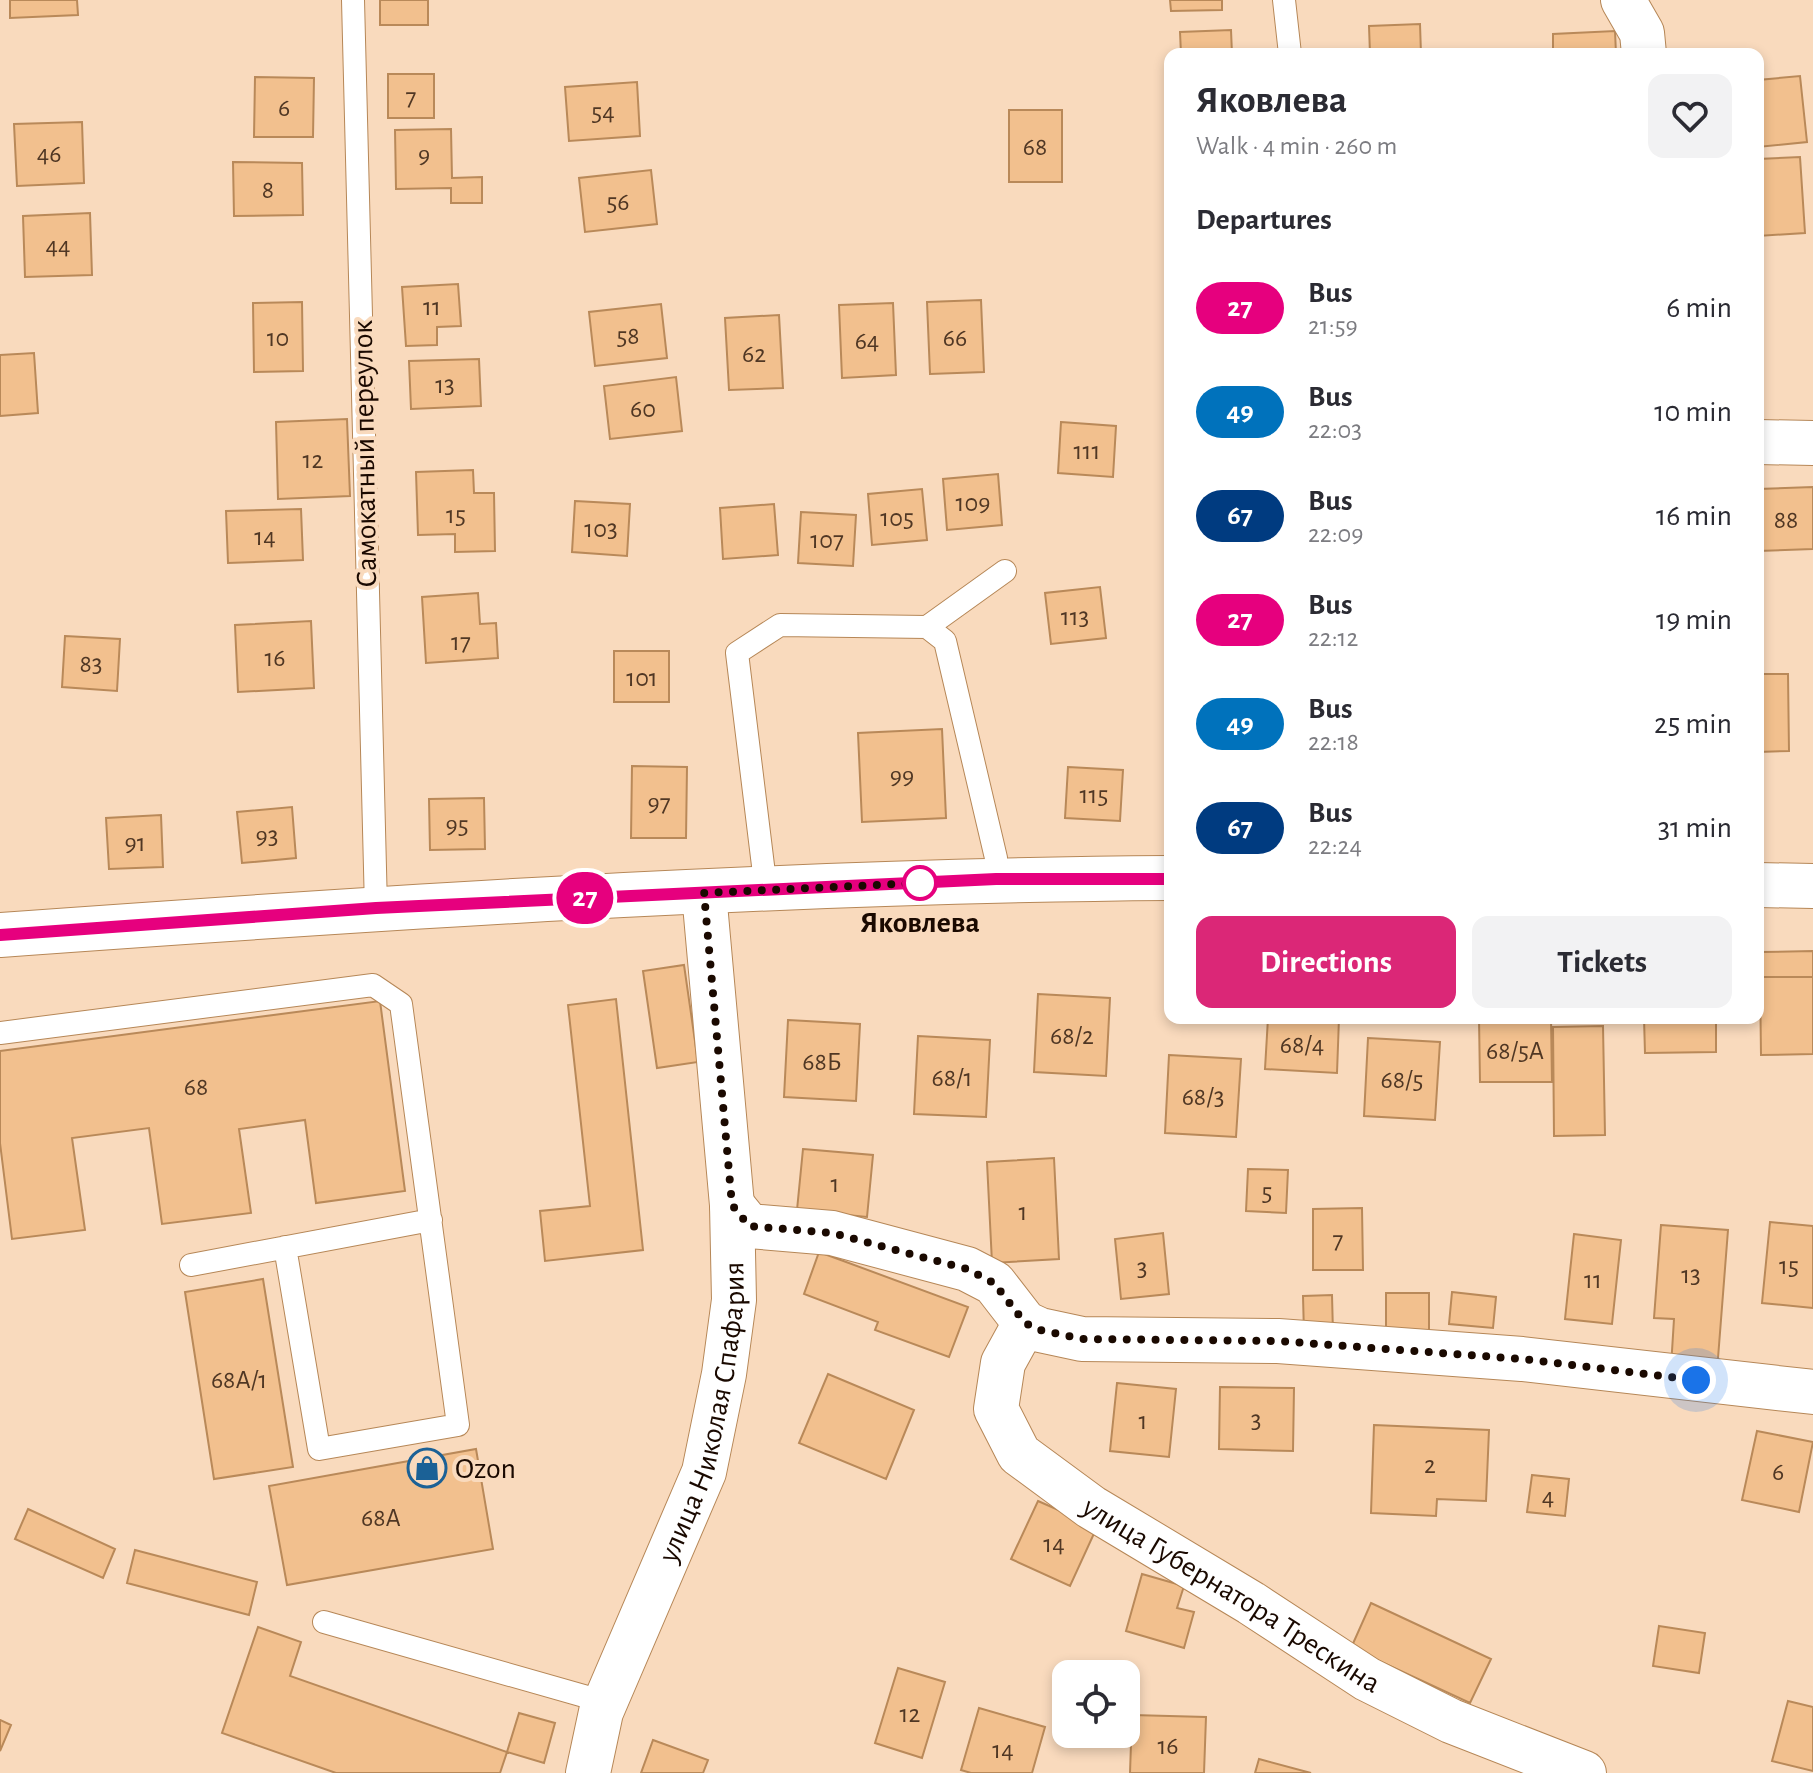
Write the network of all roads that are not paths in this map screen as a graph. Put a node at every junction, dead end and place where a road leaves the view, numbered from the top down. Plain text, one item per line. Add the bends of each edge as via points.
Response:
1 (353, 0) edge
2 (1284, 0) edge
3 (1623, 0) edge
4 (1289, 48) edge
5 (1643, 48) edge
6 (1764, 442) edge
7 (1813, 443) edge
8 (1005, 571) dead end
9 (927, 627) junction
10 (1164, 878) edge
11 (996, 879) junction
12 (1764, 885) edge
13 (1813, 886) edge
14 (766, 890) junction
15 (704, 893) junction
16 (376, 908) junction
17 (0, 935) edge
18 (0, 1033) edge
19 (732, 1205) junction
20 (431, 1220) junction
21 (285, 1247) junction
22 (191, 1265) dead end
23 (1025, 1323) junction
24 (1813, 1392) edge
25 (324, 1622) dead end
26 (605, 1702) junction
27 (588, 1773) edge
28 (1584, 1773) edge

1 - 16 lane, Самокатный переулок
2 - 4 lane
3 - 5 street via 1642,33
6 - 7 street
8 - 9 lane
9 - 11 lane via 945,641 996,858
9 - 14 lane via 780,625 737,653
10 - 11 street
11 - 14 street
12 - 13 street
14 - 15 street
15 - 16 street
15 - 19 street, улица Николая Спафария
16 - 17 street
18 - 20 lane via 373,985 401,1004
19 - 23 street via 749,1226 832,1233 967,1269 994,1283
19 - 26 street, улица Николая Спафария via 734,1300 704,1472
20 - 21 lane
20 - 21 lane via 458,1425 319,1449
21 - 22 lane
23 - 24 street via 1082,1339 1309,1343 1522,1359
23 - 28 street, улица Губернатора Трескина via 1003,1363 996,1409 1019,1454 1091,1507 1367,1679 1451,1721
25 - 26 lane
26 - 27 street, улица Николая Спафария

